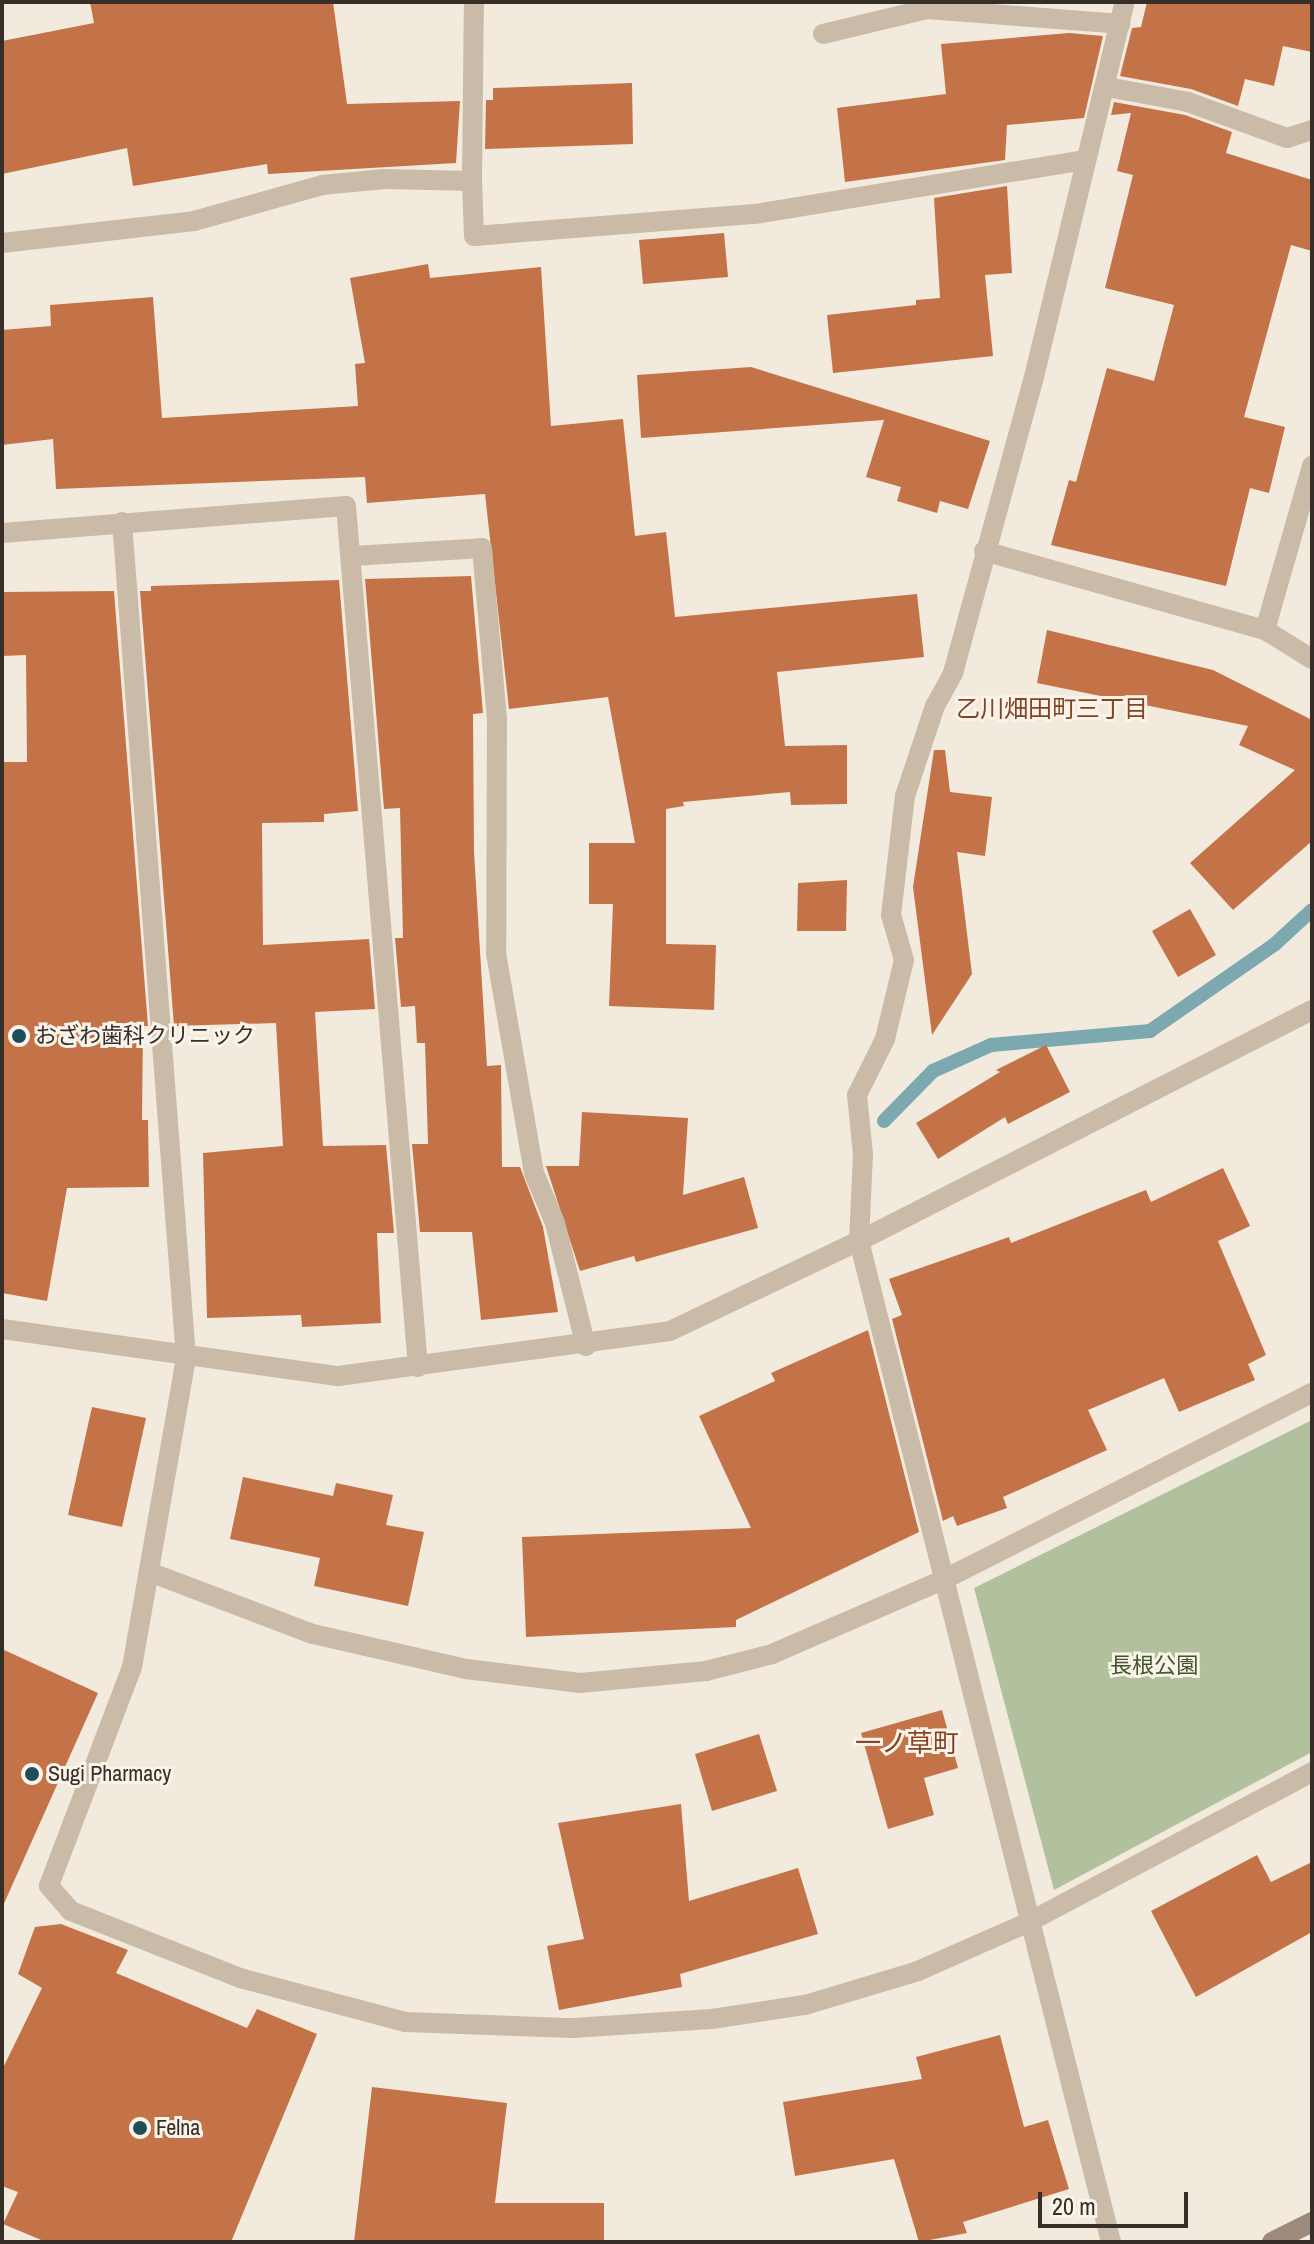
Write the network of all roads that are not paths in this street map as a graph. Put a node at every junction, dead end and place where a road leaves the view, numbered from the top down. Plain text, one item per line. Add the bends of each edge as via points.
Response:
1 (474, 2) edge
2 (1125, 2) edge
3 (1120, 24) junction
4 (823, 34) dead end
5 (1107, 87) junction
6 (1312, 130) edge
7 (1083, 160) junction
8 (472, 181) junction
9 (2, 243) edge
10 (1312, 466) edge
11 (122, 522) junction
12 (2, 533) edge
13 (984, 551) junction
14 (353, 556) junction
15 (1265, 630) junction
16 (1312, 659) edge
17 (1312, 1010) edge
18 (859, 1241) junction
19 (2, 1329) edge
20 (586, 1346) junction
21 (186, 1358) junction
22 (418, 1367) junction
23 (1312, 1393) edge
24 (152, 1573) junction
25 (941, 1581) junction
26 (1312, 1772) edge
27 (1027, 1923) junction
28 (1312, 2222) edge
29 (1111, 2242) edge
30 (1272, 2242) edge

1 - 8 street
2 - 3 street
3 - 4 street via 927,9
3 - 5 street
5 - 6 street via 1188,102 1287,138
5 - 7 street
7 - 8 street via 755,214 474,236
7 - 13 street via 1033,381
8 - 9 street via 385,179 322,185 194,221
10 - 15 street
11 - 12 street
11 - 14 street via 346,506
11 - 21 street
13 - 15 street
13 - 18 street via 953,673 935,706 905,796 891,915 904,960 885,1039 857,1095 863,1154
14 - 20 street via 482,548 497,718 496,953 534,1173 555,1223
14 - 22 street
15 - 16 street
17 - 18 street
18 - 20 street via 670,1331
18 - 25 street
19 - 21 street
20 - 22 street
21 - 22 street via 338,1376
21 - 24 street
23 - 25 street
24 - 25 street via 263,1618 385,1653 580,1683 706,1671 772,1654
24 - 27 street via 115,1719 49,1886 71,1911 198,1962 405,2022 572,2028 712,2019 805,2005 918,1971
25 - 27 street
26 - 27 street
27 - 29 street
28 - 30 street

